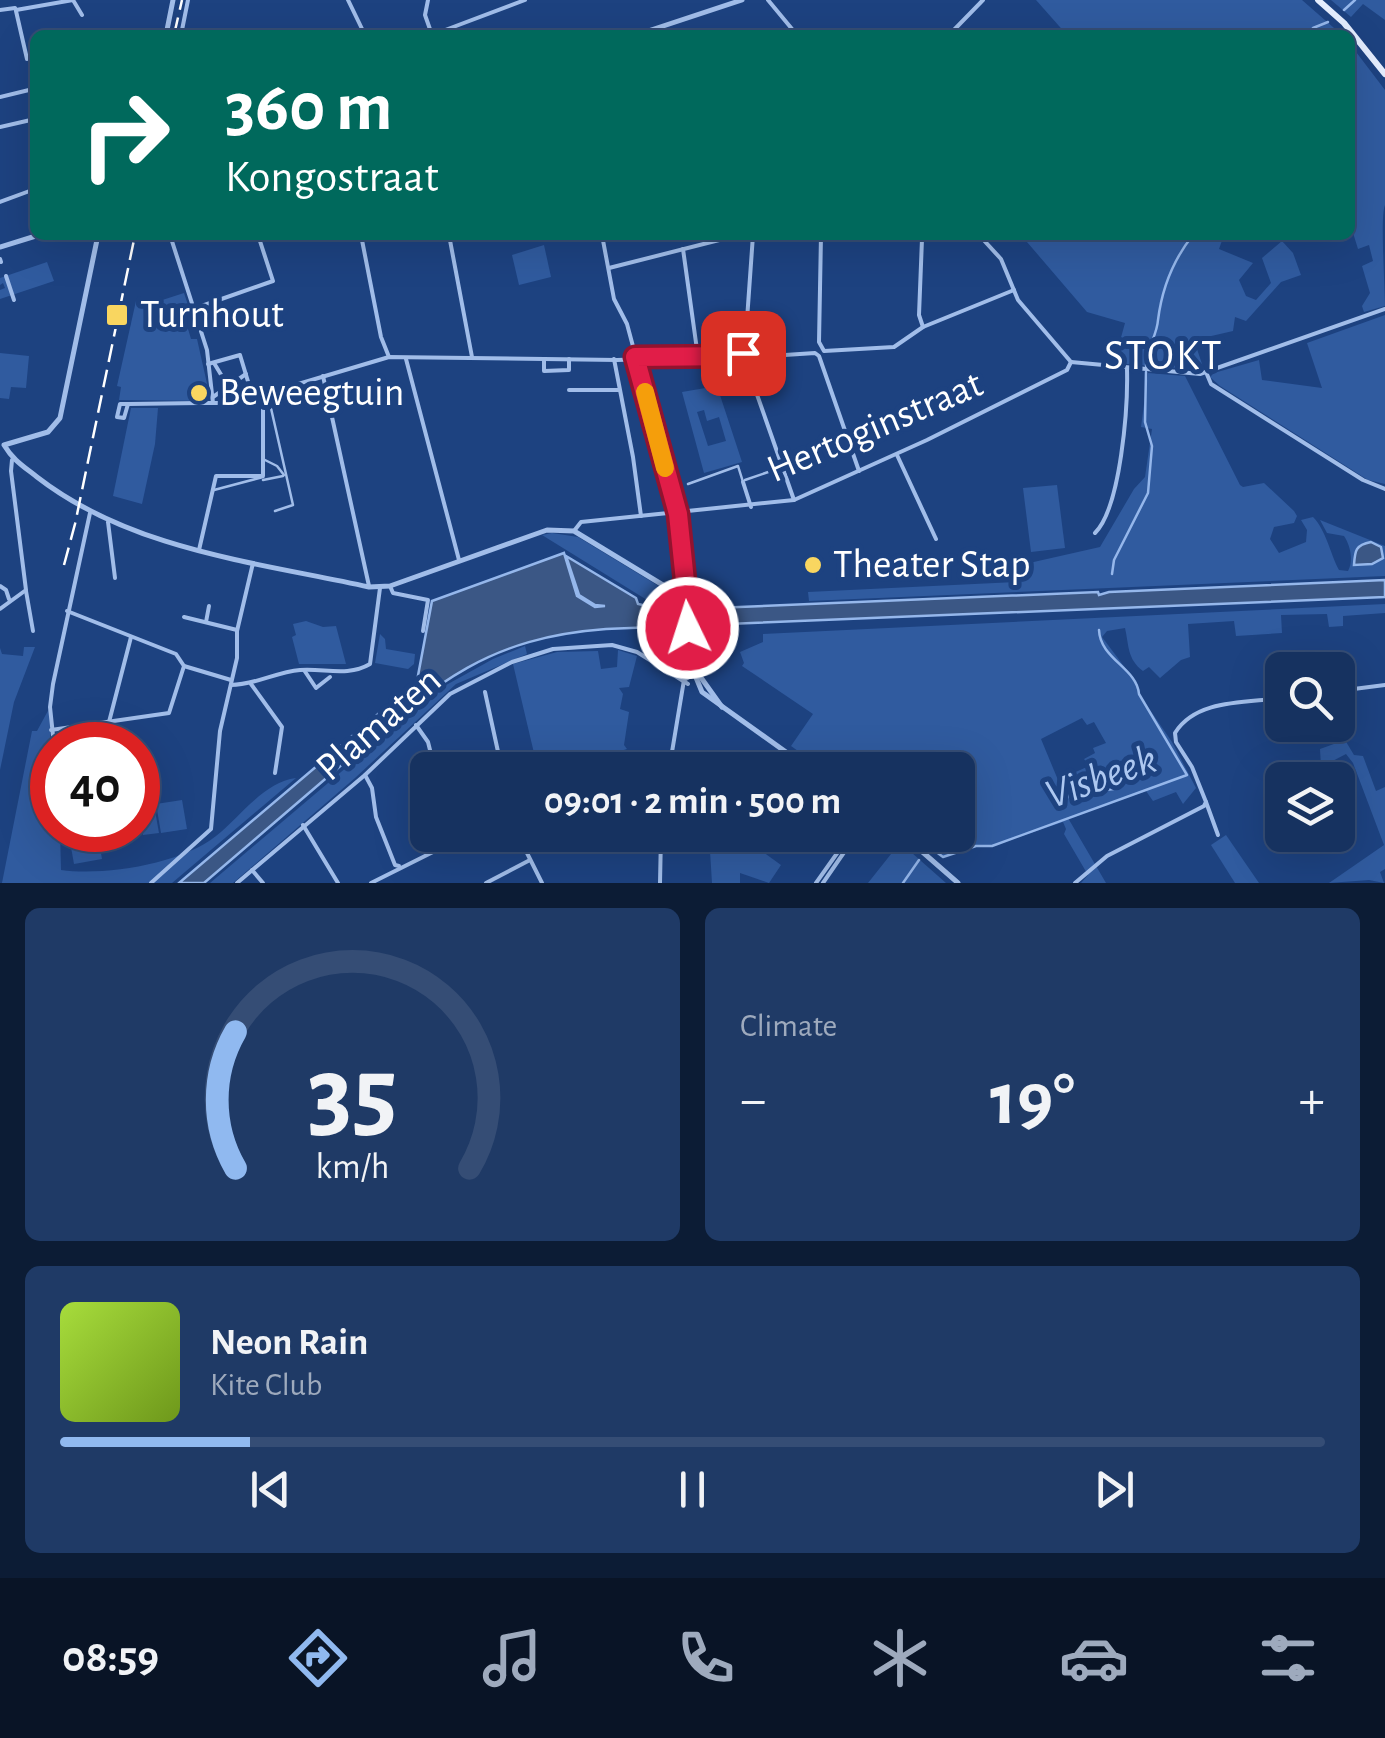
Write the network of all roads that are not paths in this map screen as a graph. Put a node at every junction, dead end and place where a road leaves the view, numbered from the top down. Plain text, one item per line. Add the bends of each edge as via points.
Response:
1 (72, 0) edge
2 (173, 0) edge
3 (188, 0) edge
4 (348, 0) edge
5 (428, 0) edge
6 (525, 0) edge
7 (742, 0) edge
8 (768, 0) edge
9 (984, 0) edge
10 (1318, 0) edge
11 (0, 10) edge
12 (16, 10) junction
13 (82, 15) dead end
14 (167, 30) edge
15 (182, 30) edge
16 (363, 30) edge
17 (430, 30) edge
18 (445, 30) edge
19 (651, 30) edge
20 (790, 30) edge
21 (954, 30) edge
22 (1350, 30) edge
23 (1355, 37) edge
24 (27, 60) dead end
25 (1385, 74) edge
26 (30, 86) edge
27 (0, 97) edge
28 (30, 120) edge
29 (0, 127) edge
30 (30, 192) edge
31 (0, 202) edge
32 (30, 238) edge
33 (97, 240) edge
34 (172, 240) edge
35 (260, 240) edge
36 (362, 240) edge
37 (450, 240) edge
38 (603, 240) edge
39 (719, 240) edge
40 (753, 240) edge
41 (821, 240) edge
42 (922, 240) edge
43 (984, 240) edge
44 (0, 248) edge
45 (683, 249) junction
46 (609, 268) junction
47 (6, 276) dead end
48 (1014, 290) junction
49 (14, 300) dead end
50 (194, 308) junction
51 (1385, 308) edge
52 (922, 327) junction
53 (822, 353) junction
54 (389, 357) junction
55 (635, 357) junction
56 (698, 357) junction
57 (472, 358) junction
58 (544, 359) junction
59 (614, 359) junction
60 (406, 360) junction
61 (569, 360) junction
62 (1071, 362) junction
63 (211, 363) junction
64 (1127, 368) junction
65 (1206, 372) junction
66 (246, 374) junction
67 (323, 376) junction
68 (229, 386) junction
69 (569, 390) dead end
70 (619, 390) junction
71 (266, 395) junction
72 (253, 398) junction
73 (213, 400) junction
74 (238, 402) junction
75 (128, 404) dead end
76 (1, 445) edge
77 (897, 454) junction
78 (12, 460) junction
79 (263, 460) junction
80 (782, 467) junction
81 (859, 471) junction
82 (285, 476) junction
83 (262, 478) junction
84 (743, 481) junction
85 (688, 484) dead end
86 (1385, 489) edge
87 (212, 490) junction
88 (794, 500) junction
89 (751, 507) junction
90 (275, 511) dead end
91 (90, 513) junction
92 (678, 514) junction
93 (640, 516) junction
94 (108, 522) junction
95 (574, 531) junction
96 (1095, 533) dead end
97 (936, 539) dead end
98 (199, 550) junction
99 (459, 560) junction
100 (253, 563) junction
101 (114, 578) dead end
102 (0, 586) edge
103 (390, 586) junction
104 (369, 588) junction
105 (380, 588) junction
106 (26, 590) junction
107 (678, 592) junction
108 (9, 599) junction
109 (209, 606) dead end
110 (0, 609) edge
111 (68, 611) junction
112 (184, 617) dead end
113 (206, 622) junction
114 (33, 630) dead end
115 (237, 630) junction
116 (423, 631) dead end
117 (131, 637) junction
118 (184, 666) junction
119 (304, 670) junction
120 (330, 676) dead end
121 (692, 680) junction
122 (231, 683) junction
123 (252, 684) junction
124 (1385, 686) edge
125 (1355, 689) edge
126 (485, 692) dead end
127 (1265, 700) edge
128 (52, 722) edge
129 (109, 722) joint
130 (416, 725) junction
131 (431, 752) edge
132 (498, 752) edge
133 (674, 752) edge
134 (786, 752) edge
135 (276, 773) dead end
136 (365, 775) junction
137 (1206, 802) junction
138 (303, 825) junction
139 (1218, 835) dead end
140 (430, 852) edge
141 (526, 852) edge
142 (661, 852) edge
143 (841, 852) edge
144 (922, 852) edge
145 (530, 860) junction
146 (399, 866) junction
147 (252, 870) junction
148 (151, 883) edge
149 (237, 883) edge
150 (263, 883) edge
151 (338, 883) edge
152 (370, 883) edge
153 (486, 883) edge
154 (542, 883) edge
155 (660, 883) edge
156 (819, 883) edge
157 (958, 883) edge
158 (1075, 883) edge

1 - 12 street
1 - 13 street
2 - 14 street
3 - 15 street
4 - 16 street
5 - 17 street
6 - 18 street
7 - 19 street
8 - 20 street
9 - 21 street
10 - 22 main road
11 - 12 street
12 - 24 street
23 - 25 main road
26 - 27 street
28 - 29 street
30 - 31 street
32 - 44 street
33 - 76 street via 59,422
34 - 50 street
35 - 50 street via 273,281
36 - 54 street
37 - 57 street
38 - 46 street
39 - 45 street
40 - 56 street via 743,353
41 - 53 street
42 - 52 street
43 - 48 street
45 - 46 street
45 - 56 street
46 - 55 street
47 - 49 street
48 - 52 street
48 - 62 street
50 - 63 street
51 - 65 street
52 - 53 street via 894,346
53 - 80 street via 750,361
53 - 81 street
54 - 60 street
54 - 67 street
55 - 56 street
55 - 59 street
55 - 92 street
57 - 58 street
57 - 60 street
58 - 61 street
58 - 61 street via 544,371 569,370
59 - 61 street
59 - 70 street
60 - 99 street
62 - 64 street
62 - 77 street, Hertoginstraat via 1067,370
63 - 66 street via 240,355
63 - 68 street
63 - 73 street
64 - 65 street
64 - 96 street via 1128,409 1116,475
65 - 86 street via 1211,384
66 - 68 street
66 - 72 street
67 - 71 street
67 - 104 street
68 - 73 street
68 - 74 street
69 - 70 street
70 - 93 street
71 - 72 street
71 - 79 street
71 - 82 street
72 - 74 street
73 - 74 street
73 - 75 street
76 - 78 street
77 - 81 street, Hertoginstraat
77 - 97 street
78 - 91 street
78 - 106 street
79 - 82 street
79 - 83 street
80 - 84 street
80 - 88 street
81 - 88 street, Hertoginstraat
82 - 83 street
82 - 90 street via 293,505
83 - 87 street
83 - 87 street via 216,476
84 - 85 street via 738,466
84 - 89 street
87 - 98 street
88 - 89 street, Hertoginstraat
89 - 92 street, Hertoginstraat
91 - 94 street
91 - 111 street
92 - 93 street, Hertoginstraat
92 - 107 street via 685,581
93 - 95 street, Hertoginstraat via 581,522
94 - 98 street
94 - 101 street
95 - 99 street via 548,530
95 - 107 street
98 - 100 street
99 - 103 street
100 - 104 street
100 - 115 street
102 - 108 street
103 - 105 street
103 - 116 street via 428,600
104 - 105 street
105 - 119 street via 370,664
106 - 108 street
106 - 114 street
107 - 121 street via 687,610
108 - 110 street
109 - 113 street
111 - 117 street
111 - 128 street
112 - 113 street
113 - 115 street
115 - 122 street
117 - 118 street via 176,654
117 - 129 street
118 - 122 street
118 - 129 street via 169,713
119 - 120 street via 316,688
119 - 123 street
121 - 130 street, Plamaten via 624,648 553,649 465,684
121 - 133 street
121 - 134 street
122 - 123 street
122 - 148 street via 211,829
123 - 135 street via 282,727
124 - 125 street
126 - 132 street
127 - 137 street via 1208,708 1176,729
130 - 131 street
130 - 136 street, Plamaten
136 - 138 street, Plamaten
136 - 146 street
137 - 139 street
137 - 158 street via 1107,856
138 - 147 street, Plamaten
138 - 151 street
140 - 146 street
141 - 145 street
142 - 155 street
143 - 156 street
144 - 157 street
145 - 153 street
145 - 154 street
146 - 152 street
147 - 149 street, Plamaten
147 - 150 street

